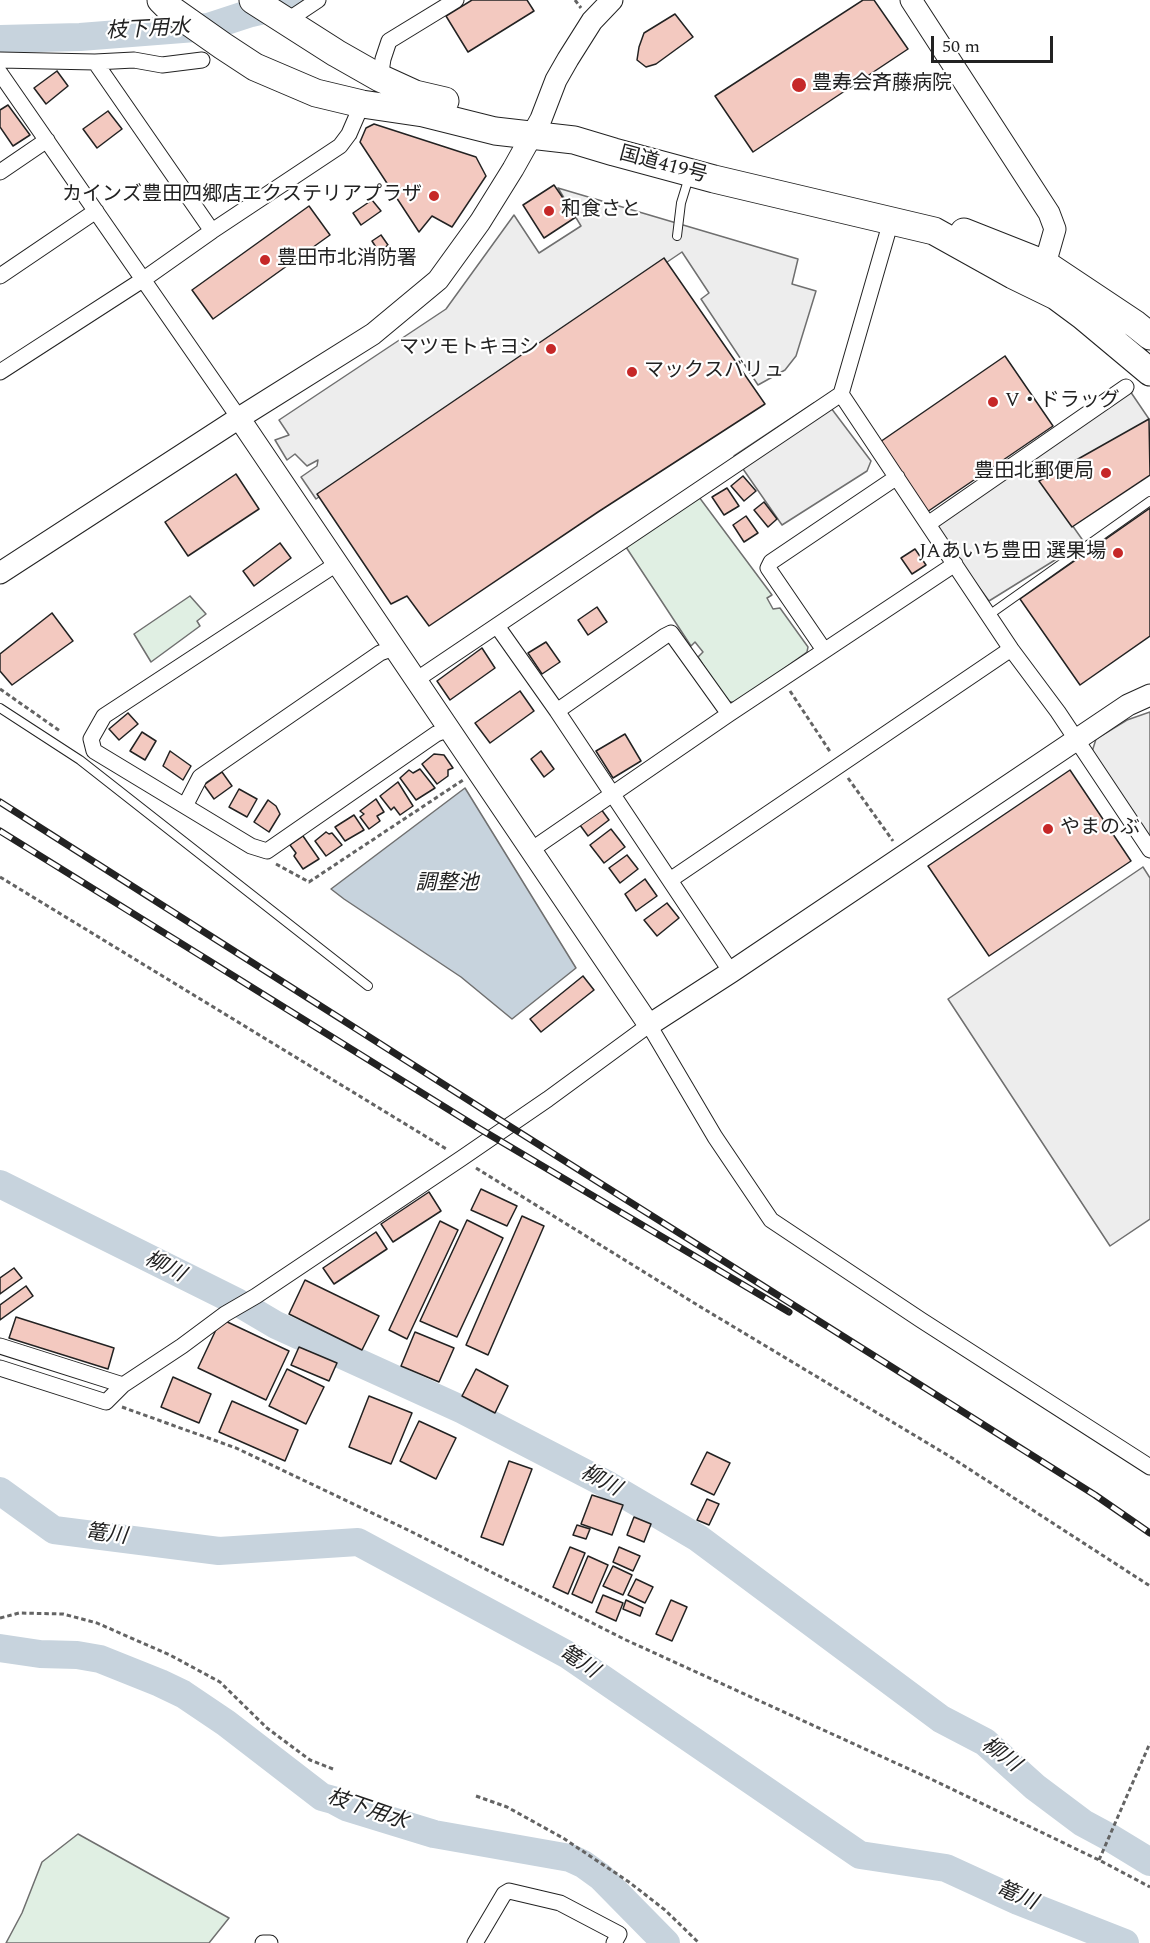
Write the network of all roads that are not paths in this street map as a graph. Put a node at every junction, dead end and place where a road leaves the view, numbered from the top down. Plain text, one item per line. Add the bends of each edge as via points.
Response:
1 (253, 0) edge
2 (318, 0) edge
3 (456, 0) edge
4 (612, 0) edge
5 (911, 0) edge
6 (165, 4) edge
7 (289, 23) junction
8 (212, 53) junction
9 (0, 60) edge
10 (95, 62) junction
11 (0, 73) edge
12 (380, 78) junction
13 (362, 104) junction
14 (537, 127) junction
15 (47, 140) junction
16 (0, 172) edge
17 (691, 172) junction
18 (96, 210) junction
19 (891, 221) junction
20 (212, 231) junction
21 (677, 236) dead end
22 (1045, 264) junction
23 (0, 276) edge
24 (144, 279) junction
25 (1150, 336) edge
26 (0, 372) edge
27 (1150, 372) edge
28 (1126, 387) dead end
29 (841, 394) junction
30 (239, 418) junction
31 (897, 477) junction
32 (1150, 501) edge
33 (928, 524) junction
34 (338, 563) junction
35 (955, 564) junction
36 (0, 573) edge
37 (989, 615) junction
38 (497, 626) junction
39 (394, 648) junction
40 (1011, 649) junction
41 (824, 650) junction
42 (416, 680) junction
43 (1150, 695) edge
44 (0, 708) edge
45 (557, 711) junction
46 (729, 714) junction
47 (449, 729) junction
48 (1076, 740) junction
49 (612, 795) junction
50 (186, 806) junction
51 (531, 850) junction
52 (1150, 850) edge
53 (670, 880) junction
54 (731, 972) junction
55 (368, 986) dead end
56 (649, 1025) junction
57 (0, 1346) edge
58 (0, 1368) edge
59 (123, 1385) junction
60 (1150, 1467) edge
61 (263, 1943) edge
62 (270, 1943) edge
63 (475, 1943) edge
64 (614, 1943) edge

1 - 7 highway, 国道419号
2 - 7 street
3 - 12 street via 389,41
4 - 14 street via 592,21 568,59
5 - 22 street via 1049,213 1055,229
6 - 8 highway, 国道419号
7 - 12 highway, 国道419号
8 - 10 street via 162,65 134,60
8 - 13 highway, 国道419号 via 316,93
9 - 10 street
10 - 20 street
11 - 15 street
12 - 14 highway, 国道419号 via 415,94 501,113
13 - 14 highway, 国道419号 via 423,112 495,131
13 - 20 street via 340,146
14 - 17 highway, 国道419号
14 - 22 highway, 国道419号 via 567,128 919,216
14 - 30 street via 480,222 438,280 373,334
15 - 16 street
15 - 18 street
17 - 19 highway, 国道419号
17 - 21 lane via 681,203
18 - 23 street
18 - 24 street
19 - 27 highway, 国道419号 via 934,231 1056,296
19 - 29 street
20 - 24 street
22 - 25 highway, 国道419号
24 - 26 street
24 - 30 street
28 - 33 street
29 - 31 street
29 - 38 street
30 - 34 street
30 - 36 street
31 - 33 street
31 - 41 street via 771,562 768,568
32 - 37 lane
33 - 35 street
34 - 39 street
34 - 50 street via 104,716 92,739 94,751
35 - 37 street
35 - 41 street
37 - 40 street
38 - 42 street
38 - 45 street
39 - 42 street
39 - 50 street via 380,653 200,777
40 - 48 street
40 - 53 street
41 - 46 street
42 - 47 street
43 - 48 street
44 - 55 lane via 80,760
45 - 46 street via 671,633
45 - 49 street
46 - 49 street
47 - 50 street via 436,734 267,850 251,846
47 - 51 street
48 - 52 street
48 - 54 street
49 - 51 street
49 - 53 street
51 - 56 street
53 - 54 street
54 - 56 street
56 - 59 street via 462,1158
56 - 60 street via 715,1137 771,1220
57 - 59 street
58 - 59 street via 106,1402
61 - 62 street
63 - 64 street via 504,1894 510,1891 560,1903 619,1934

